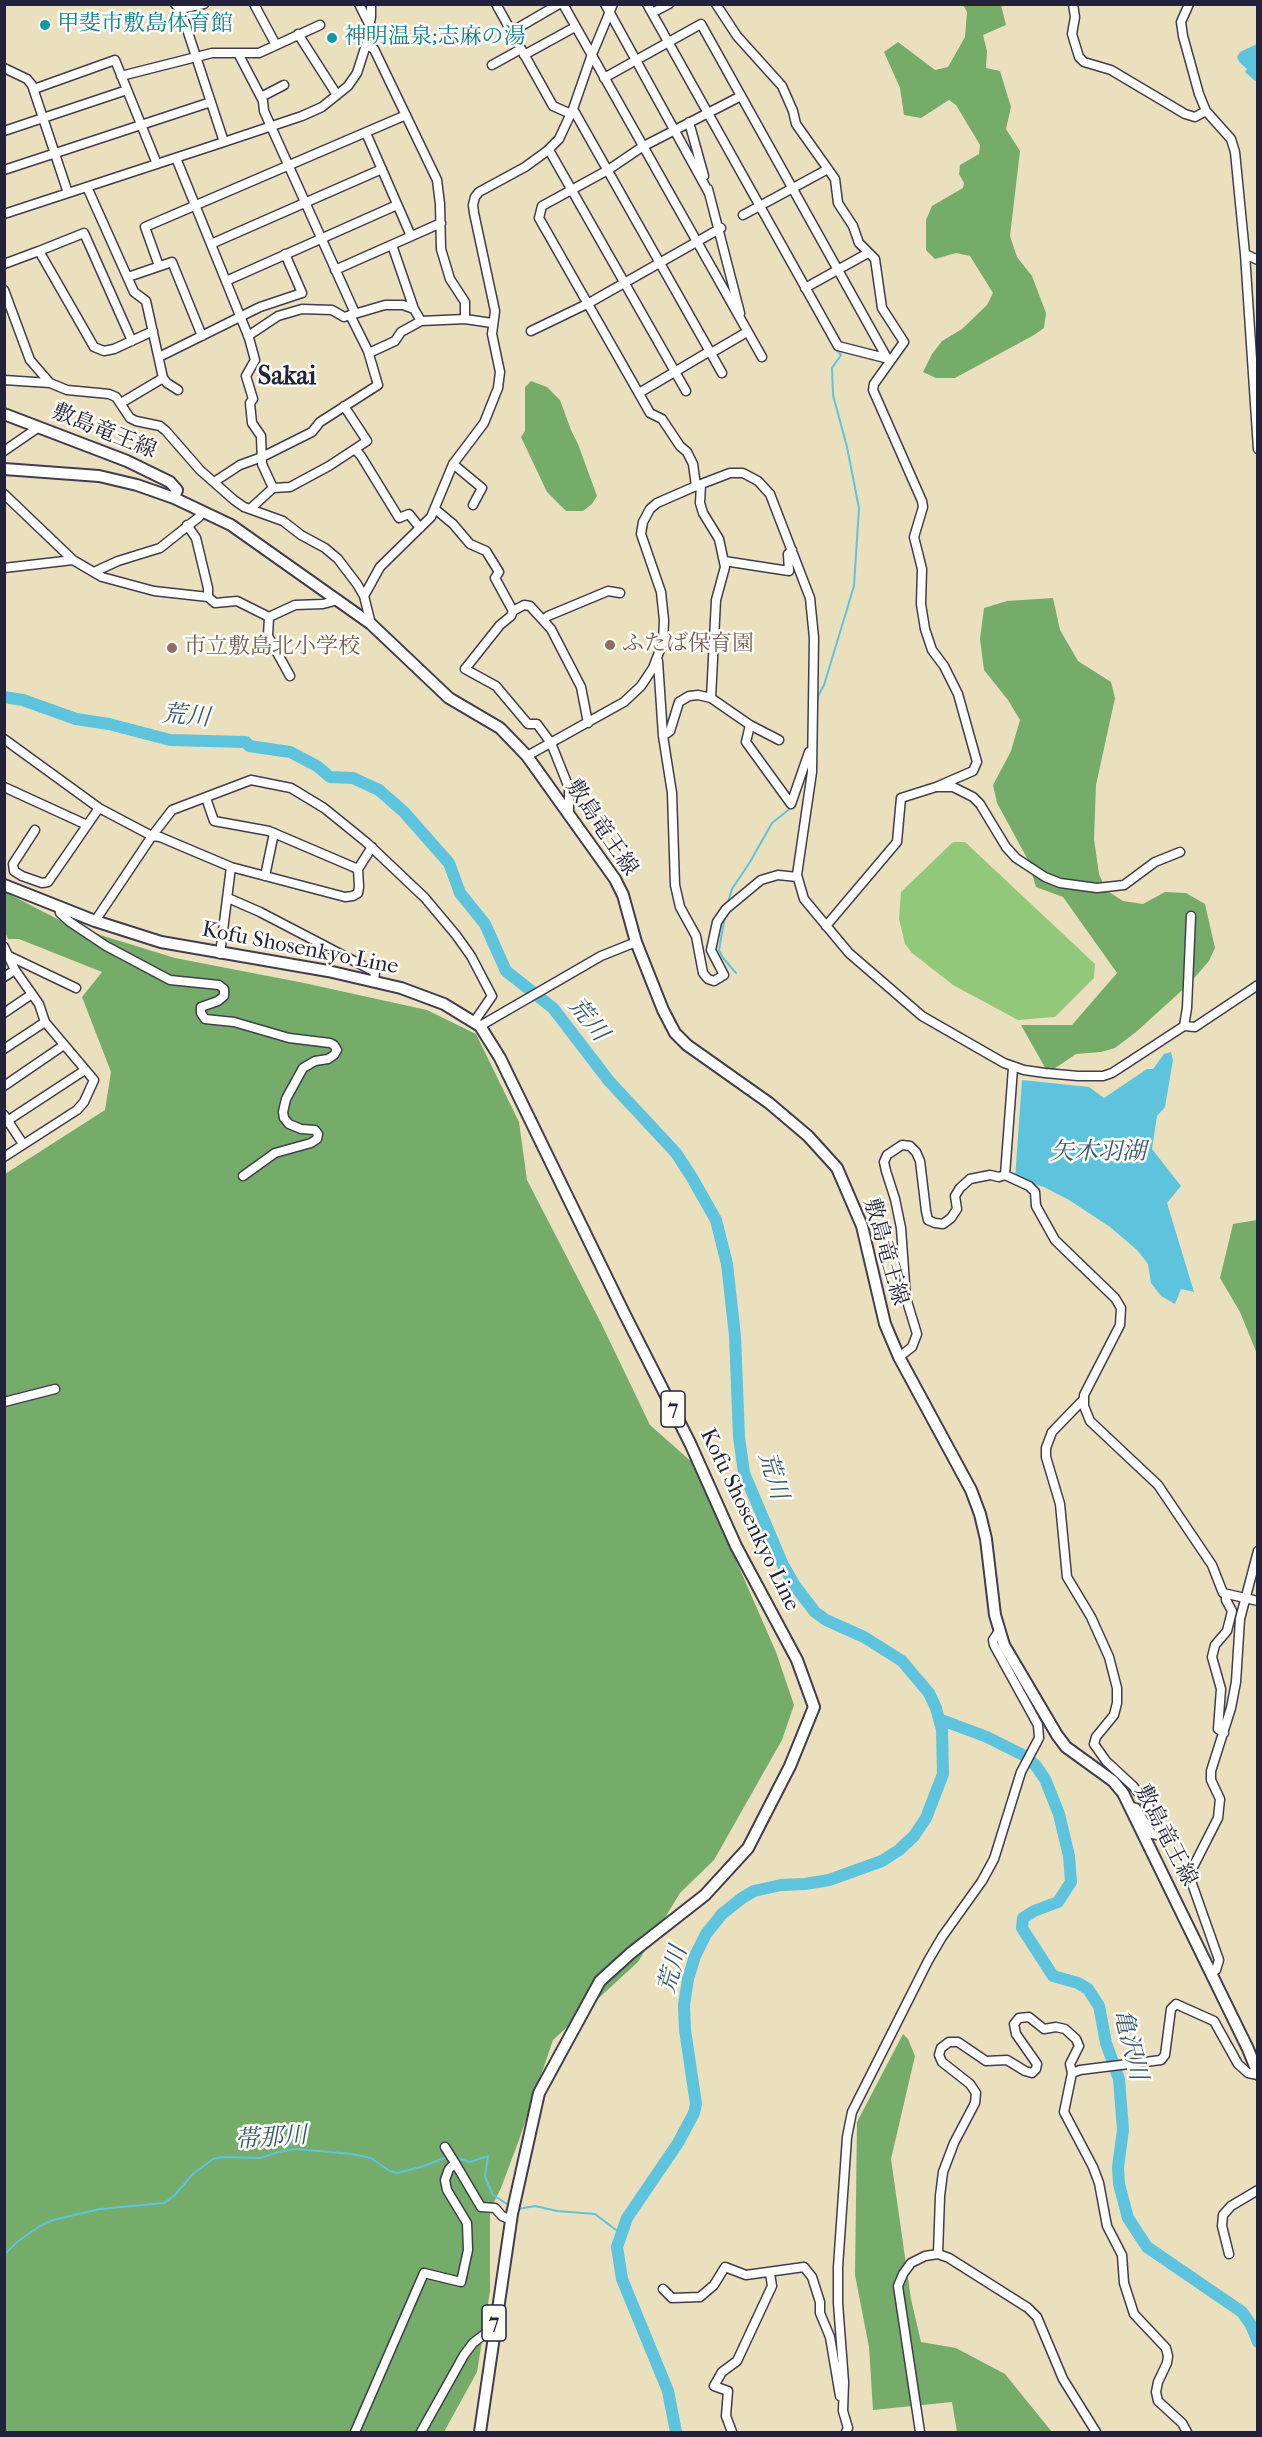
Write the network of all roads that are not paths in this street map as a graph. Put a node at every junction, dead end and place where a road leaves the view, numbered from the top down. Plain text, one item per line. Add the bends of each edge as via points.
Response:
1 (204, 4) edge
2 (254, 4) edge
3 (359, 4) edge
4 (371, 4) edge
5 (561, 4) edge
6 (647, 4) edge
7 (669, 4) edge
8 (716, 4) edge
9 (1073, 4) edge
10 (1189, 4) edge
11 (497, 5) edge
12 (177, 7) edge
13 (609, 7) edge
14 (652, 13) junction
15 (320, 24) dead end
16 (370, 26) junction
17 (575, 27) junction
18 (511, 32) junction
19 (298, 34) junction
20 (668, 41) junction
21 (276, 45) junction
22 (366, 45) junction
23 (523, 52) junction
24 (239, 55) junction
25 (196, 57) junction
26 (591, 57) junction
27 (635, 60) junction
28 (492, 65) dead end
29 (4, 68) edge
30 (121, 76) junction
31 (604, 78) junction
32 (284, 85) dead end
33 (34, 89) junction
34 (127, 90) junction
35 (337, 95) junction
36 (741, 96) junction
37 (261, 97) junction
38 (211, 102) junction
39 (1206, 111) junction
40 (572, 112) junction
41 (708, 113) junction
42 (406, 116) junction
43 (43, 118) junction
44 (689, 122) junction
45 (141, 125) junction
46 (271, 127) junction
47 (4, 131) edge
48 (675, 131) junction
49 (366, 133) junction
50 (224, 142) junction
51 (642, 147) junction
52 (549, 150) junction
53 (55, 153) junction
54 (176, 158) junction
55 (158, 164) junction
56 (289, 167) junction
57 (382, 169) junction
58 (828, 169) junction
59 (4, 170) edge
60 (608, 170) junction
61 (87, 187) junction
62 (572, 189) junction
63 (793, 189) junction
64 (709, 192) junction
65 (68, 193) junction
66 (305, 203) junction
67 (397, 205) junction
68 (196, 206) junction
69 (760, 206) junction
70 (4, 214) edge
71 (743, 215) dead end
72 (441, 223) junction
73 (720, 229) junction
74 (411, 236) junction
75 (321, 238) junction
76 (697, 243) junction
77 (211, 244) junction
78 (392, 245) junction
79 (39, 251) junction
80 (868, 253) junction
81 (285, 254) junction
82 (1245, 254) junction
83 (1257, 260) edge
84 (660, 263) junction
85 (4, 264) edge
86 (159, 266) junction
87 (335, 270) junction
88 (838, 270) junction
89 (128, 277) junction
90 (226, 281) junction
91 (625, 283) junction
92 (806, 288) junction
93 (4, 290) edge
94 (589, 303) junction
95 (414, 309) junction
96 (352, 314) junction
97 (240, 317) junction
98 (465, 320) junction
99 (421, 321) junction
100 (492, 323) junction
101 (742, 324) junction
102 (153, 331) junction
103 (531, 331) dead end
104 (747, 332) junction
105 (202, 336) junction
106 (248, 336) junction
107 (132, 341) junction
108 (711, 352) junction
109 (369, 353) junction
110 (159, 357) junction
111 (762, 357) dead end
112 (889, 359) junction
113 (675, 371) junction
114 (723, 373) dead end
115 (163, 378) junction
116 (4, 380) edge
117 (50, 383) junction
118 (177, 390) dead end
119 (686, 391) dead end
120 (639, 393) junction
121 (121, 403) junction
122 (344, 406) junction
123 (4, 414) edge
124 (39, 427) junction
125 (1257, 448) edge
126 (355, 449) junction
127 (4, 451) edge
128 (262, 457) junction
129 (453, 464) junction
130 (4, 469) edge
131 (214, 482) junction
132 (698, 485) junction
133 (273, 488) junction
134 (4, 494) edge
135 (174, 498) junction
136 (473, 505) dead end
137 (250, 509) junction
138 (435, 509) junction
139 (203, 511) junction
140 (187, 525) junction
141 (420, 528) junction
142 (792, 550) junction
143 (73, 560) junction
144 (724, 561) junction
145 (4, 568) edge
146 (94, 572) junction
147 (620, 593) dead end
148 (364, 596) junction
149 (208, 597) junction
150 (338, 600) junction
151 (513, 611) junction
152 (269, 617) junction
153 (543, 620) junction
154 (371, 624) junction
155 (658, 657) junction
156 (290, 676) dead end
157 (711, 698) junction
158 (588, 723) junction
159 (750, 725) junction
160 (663, 736) junction
161 (4, 739) edge
162 (779, 740) dead end
163 (551, 743) junction
164 (812, 743) junction
165 (527, 756) junction
166 (4, 787) edge
167 (936, 787) junction
168 (206, 798) junction
169 (99, 808) junction
170 (569, 814) junction
171 (87, 825) junction
172 (35, 830) dead end
173 (274, 832) junction
174 (152, 836) junction
175 (372, 847) junction
176 (1180, 852) dead end
177 (231, 867) junction
178 (358, 869) junction
179 (22, 876) junction
180 (265, 876) junction
181 (797, 878) junction
182 (9, 887) edge
183 (228, 898) junction
184 (59, 906) junction
185 (1191, 916) dead end
186 (95, 921) junction
187 (826, 926) junction
188 (636, 942) junction
189 (4, 947) edge
190 (220, 954) junction
191 (9, 956) junction
192 (15, 970) junction
193 (4, 977) edge
194 (374, 982) junction
195 (1257, 985) edge
196 (76, 988) dead end
197 (32, 994) junction
198 (4, 1012) edge
199 (45, 1022) junction
200 (477, 1024) junction
201 (1184, 1026) junction
202 (64, 1045) junction
203 (4, 1049) edge
204 (1013, 1068) junction
205 (85, 1070) junction
206 (4, 1086) edge
207 (6, 1119) edge
208 (23, 1144) junction
209 (4, 1157) edge
210 (1005, 1175) junction
211 (243, 1176) dead end
212 (899, 1357) junction
213 (55, 1389) dead end
214 (1083, 1400) junction
215 (4, 1402) edge
216 (1257, 1551) edge
217 (1226, 1594) junction
218 (1245, 1598) junction
219 (1257, 1600) edge
220 (999, 1630) junction
221 (1224, 1733) junction
222 (1131, 1807) junction
223 (1210, 1973) junction
224 (1072, 2073) junction
225 (1257, 2074) edge
226 (445, 2147) dead end
227 (455, 2163) junction
228 (1257, 2190) edge
229 (512, 2213) junction
230 (938, 2254) junction
231 (1229, 2254) dead end
232 (770, 2273) junction
233 (663, 2289) dead end
234 (494, 2327) junction
235 (843, 2411) junction
236 (355, 2433) edge
237 (421, 2433) edge
238 (480, 2433) edge
239 (732, 2433) edge
240 (846, 2433) edge
241 (920, 2433) edge
242 (1096, 2433) edge
243 (1187, 2433) edge

1 - 12 street
2 - 21 street
3 - 16 street
4 - 16 street
5 - 17 street
5 - 18 street
6 - 14 street
7 - 14 street
8 - 58 street via 737,36 782,86 796,124
9 - 39 street via 1072,34 1084,62 1111,70 1185,114 1196,117
10 - 39 street via 1181,22 1182,36
11 - 18 street
12 - 25 street
13 - 26 street
13 - 27 street
14 - 20 street
15 - 19 street
16 - 22 street
17 - 23 street
17 - 26 street
18 - 23 street
19 - 21 street
19 - 35 street
20 - 27 street
20 - 36 street via 701,24
20 - 41 street
21 - 24 street via 259,53
22 - 35 street via 357,73
22 - 42 street via 374,49
23 - 28 street
23 - 40 street via 554,105
24 - 25 street via 212,53
24 - 37 street
25 - 30 street
25 - 38 street
26 - 31 street
26 - 40 street
27 - 31 street
27 - 48 street
29 - 33 street via 27,79
30 - 33 street via 115,60
30 - 34 street
31 - 51 street
32 - 37 street
33 - 43 street
34 - 43 street
34 - 45 street
35 - 46 street via 322,107
36 - 41 street
36 - 63 street
37 - 46 street
38 - 45 street
38 - 50 street
39 - 82 street via 1231,139 1235,152
40 - 52 street
40 - 60 street
41 - 44 street
41 - 69 street
42 - 49 street
42 - 72 street via 436,180
43 - 47 street
43 - 53 street
44 - 48 street
44 - 64 street
45 - 53 street
45 - 55 street
46 - 50 street
46 - 56 street
48 - 51 street
48 - 64 street
49 - 56 street
49 - 57 street
50 - 54 street
51 - 60 street
51 - 76 street
52 - 62 street
52 - 100 street via 479,192 472,205 495,311
53 - 59 street
53 - 65 street
54 - 55 street
54 - 68 street
55 - 61 street
56 - 66 street
56 - 68 street
57 - 66 street
57 - 67 street
58 - 63 street
58 - 80 street via 835,179 838,203
60 - 62 street
60 - 84 street
61 - 65 street
61 - 89 street
62 - 91 street
62 - 94 street via 542,206 539,218
63 - 69 street
63 - 88 street
64 - 73 street
65 - 70 street
66 - 75 street
66 - 77 street
67 - 74 street
67 - 75 street
68 - 77 street
68 - 86 street via 145,228
69 - 71 street
69 - 92 street
72 - 74 street
72 - 98 street via 441,249 450,279 465,302
73 - 76 street
73 - 101 street
74 - 78 street
75 - 81 street
75 - 87 street
76 - 84 street
76 - 101 street
77 - 90 street
78 - 87 street
78 - 95 street
79 - 85 street
79 - 107 street via 94,347 104,351
79 - 107 street via 84,233
80 - 88 street
80 - 112 street via 877,267 882,308 904,342
81 - 90 street
81 - 97 street via 302,293
82 - 83 street
82 - 125 street
84 - 91 street
84 - 108 street
86 - 89 street
86 - 105 street via 172,262
87 - 96 street
88 - 92 street
88 - 112 street
89 - 102 street via 135,292 146,301
90 - 97 street
91 - 94 street
91 - 113 street
92 - 112 street via 838,346
93 - 117 street via 30,360
94 - 103 street
94 - 120 street
95 - 96 street via 385,305
95 - 99 street
96 - 106 street via 344,317 332,310 291,311
96 - 109 street
97 - 105 street
97 - 106 street
98 - 99 street
98 - 100 street
99 - 109 street via 401,332 395,341
100 - 129 street via 500,372 498,388 484,423
101 - 104 street
102 - 107 street
102 - 110 street
104 - 108 street
104 - 111 street
105 - 110 street
106 - 128 street via 255,360 246,376 253,399 252,423 263,443
108 - 113 street
108 - 114 street
109 - 122 street via 378,385
110 - 115 street
112 - 167 street via 873,390 922,501 914,537 922,569 925,629 932,650 958,694 977,762 973,771
113 - 119 street
113 - 120 street
115 - 118 street
115 - 121 street
116 - 117 street
117 - 121 street via 67,390 109,394
120 - 132 street via 650,413 662,419 687,452
121 - 131 street via 130,418 166,431
122 - 126 street via 367,441
122 - 128 street via 312,432
123 - 124 main road, 敷島竜王線
124 - 127 street
124 - 135 main road, 敷島竜王線 via 150,471 175,486
126 - 133 street via 290,487
126 - 141 street via 399,518 409,514
128 - 131 street via 240,465
128 - 133 street
129 - 136 street via 482,488
129 - 138 street
130 - 135 main road, 敷島竜王線 via 99,477
131 - 137 street
132 - 142 street via 730,473 743,473 758,481 770,494
132 - 144 street via 703,513 719,539
132 - 155 street via 657,503 643,522 641,534 663,604 664,630
133 - 137 street
134 - 143 street
135 - 139 main road, 敷島竜王線
137 - 148 street via 283,521 325,548 343,565
138 - 141 street
138 - 151 street via 470,544 486,551 499,572 495,578
139 - 140 street
139 - 150 main road, 敷島竜王線 via 231,525
140 - 146 street via 160,548
140 - 149 street via 196,538
141 - 148 street via 380,567
142 - 144 street via 788,554 789,570
142 - 164 street via 807,587 813,617
143 - 145 street
143 - 146 street
144 - 157 street via 716,600
146 - 149 street via 102,578 154,591
147 - 153 street via 608,591
148 - 154 street
149 - 152 street via 215,603 237,601
150 - 152 street via 295,605
150 - 154 main road, 敷島竜王線
151 - 153 street via 527,605
151 - 163 street via 465,669 496,686 528,724 537,724
152 - 156 street via 268,636
153 - 158 street via 581,687
154 - 165 main road, 敷島竜王線 via 449,698 500,728
155 - 158 street via 633,695
155 - 160 street
157 - 159 street
157 - 160 street via 689,696 679,702 670,731
158 - 163 street
159 - 162 street
159 - 164 street via 746,742 791,804
160 - 181 street via 672,793 675,885 680,906 696,936 703,974 708,979 714,981 724,975 711,950 717,922 726,909 761,880 778,875
161 - 169 street
163 - 165 street
163 - 170 street via 569,788
164 - 181 street via 810,793
165 - 170 main road, 敷島竜王線
166 - 171 street
167 - 176 street via 953,787 973,797 1016,858 1060,883 1097,888 1124,885 1155,862
167 - 187 street via 901,798 897,842
168 - 173 street via 214,821
168 - 174 street via 172,810
168 - 175 street via 251,780 291,788 324,808
169 - 171 street
169 - 174 street
170 - 188 main road, 敷島竜王線 via 615,879
171 - 179 street via 48,882
172 - 179 street via 13,864 14,871
173 - 178 street
173 - 180 street
174 - 177 street
174 - 186 street
175 - 178 street
175 - 200 street via 440,915 471,956 492,996
177 - 180 street
177 - 183 street
178 - 180 street via 359,887 353,897
179 - 182 street
181 - 187 street via 804,900
182 - 184 main road, Kofu Shosenkyo Line / 7
183 - 190 street
183 - 194 street via 375,972
184 - 186 main road, Kofu Shosenkyo Line / 7
184 - 211 street via 69,922 170,980 219,984 224,996 201,1007 205,1018 289,1038 330,1043 337,1050 328,1059 303,1068 289,1091 283,1112 289,1124 315,1130 317,1139 275,1153
185 - 201 street
186 - 190 main road, Kofu Shosenkyo Line / 7 via 161,942
187 - 204 street via 857,960 922,1016
188 - 200 street via 601,956 491,1020
188 - 212 main road, 敷島竜王線 via 675,1033 687,1046 777,1110 817,1144 837,1168 862,1226 885,1324
189 - 191 street
190 - 194 main road, Kofu Shosenkyo Line / 7 via 328,970
191 - 192 street
191 - 196 street
192 - 193 street
192 - 197 street
194 - 200 main road, Kofu Shosenkyo Line / 7 via 431,998
195 - 201 street via 1195,1027
197 - 198 street
197 - 199 street
199 - 202 street
199 - 203 street
200 - 229 main road, Kofu Shosenkyo Line / 7 via 500,1058 690,1443 735,1546 797,1660 814,1707 790,1766 748,1848 705,1895 600,1981 539,2094
201 - 204 street via 1104,1076
202 - 205 street
202 - 206 street
204 - 210 street
205 - 207 street
205 - 208 street via 94,1080 84,1102
207 - 208 street
208 - 209 street
210 - 212 street via 970,1179 955,1196 957,1209 951,1218 943,1224 935,1223 928,1220 916,1152 902,1145 887,1155 884,1162 901,1228 906,1298 917,1334 912,1347
210 - 214 street via 1035,1192 1036,1206 1055,1240 1121,1308 1120,1325
212 - 220 main road, 敷島竜王線 via 971,1490 980,1514
213 - 215 street
214 - 217 street via 1090,1421 1158,1485 1212,1565
214 - 222 street via 1052,1432 1046,1457 1060,1504 1067,1577 1095,1624 1116,1681 1114,1715 1094,1744 1148,1806 1159,1830 1157,1835
216 - 218 street
217 - 218 street
217 - 221 street via 1232,1611 1227,1631 1215,1645 1212,1657 1221,1689 1218,1729
218 - 219 street
218 - 221 street via 1236,1682
220 - 222 main road, 敷島竜王線 via 1057,1735 1073,1753 1113,1781
220 - 235 street via 994,1645 1040,1733 1024,1768 994,1859 928,1961 852,2112 838,2267
221 - 223 street via 1210,1776 1220,1799 1218,1818 1190,1873 1219,1960 1216,1970
222 - 223 main road, 敷島竜王線
223 - 225 main road, 敷島竜王線
224 - 225 street via 1163,2058 1171,2009 1176,2004 1214,2021 1238,2064 1248,2073
224 - 230 street via 1070,2064 1079,2046 1076,2039 1062,2028 1040,2028 1029,2017 1019,2018 1014,2030 1037,2064 1032,2073 1007,2060 986,2061 958,2042 948,2042 941,2048 942,2062 976,2093 944,2172
224 - 243 street via 1064,2112 1096,2175 1107,2226 1122,2255 1124,2283 1134,2314 1166,2348 1167,2363 1156,2392 1158,2401
226 - 227 street
227 - 229 street via 482,2207 495,2208 502,2216
227 - 236 street via 445,2180 467,2223 468,2250 462,2282 424,2272
228 - 231 street via 1223,2215
229 - 234 main road, Kofu Shosenkyo Line / 7
230 - 241 street via 911,2263 898,2286
230 - 242 street via 1028,2308 1037,2318 1063,2379
232 - 233 street via 746,2275 725,2267 714,2285 700,2297 672,2298
232 - 235 street via 799,2266 812,2277 830,2337
232 - 239 street via 772,2286 737,2361 722,2372 714,2385 728,2391 726,2415
234 - 237 street via 464,2355
234 - 238 main road, Kofu Shosenkyo Line / 7
235 - 240 street

